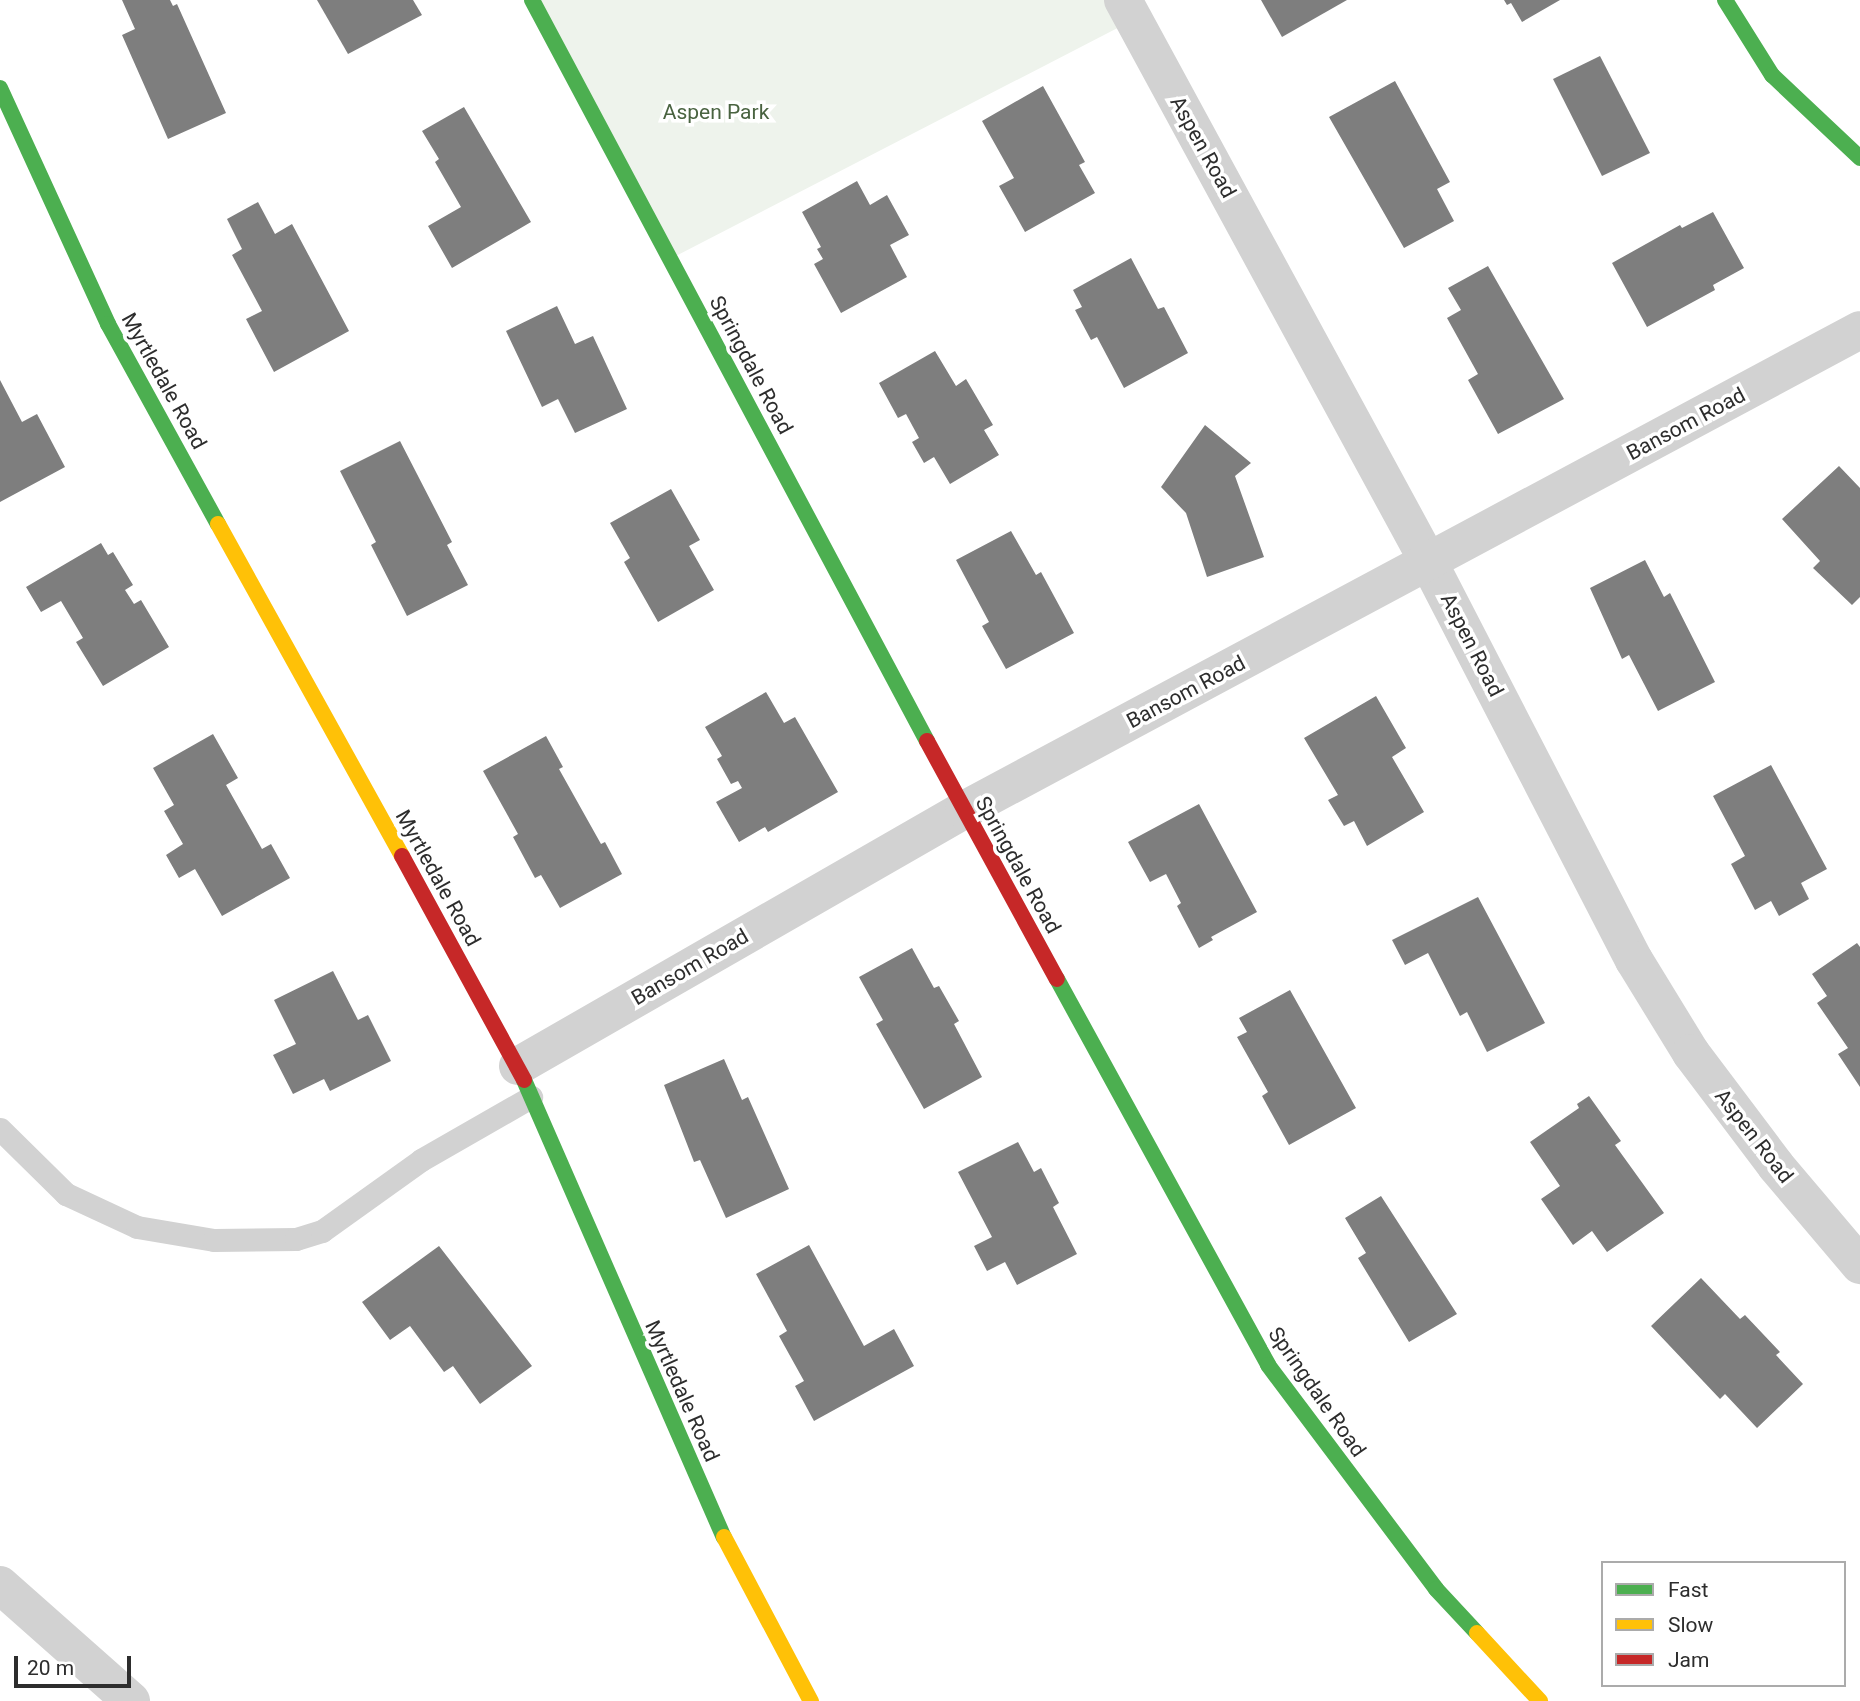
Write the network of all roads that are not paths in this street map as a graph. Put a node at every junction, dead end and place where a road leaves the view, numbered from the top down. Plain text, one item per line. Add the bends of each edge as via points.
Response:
1 (532, 0) edge
2 (1123, 0) edge
3 (1725, 0) edge
4 (0, 88) edge
5 (1860, 158) edge
6 (1860, 330) edge
7 (1429, 563) junction
8 (964, 810) junction
9 (525, 1082) junction
10 (0, 1129) edge
11 (1860, 1265) edge
12 (0, 1585) edge
13 (131, 1701) edge
14 (811, 1701) edge
15 (1540, 1701) edge

1 - 8 street, Springdale Road
2 - 7 street, Aspen Road
3 - 5 street via 1772,75
4 - 9 street, Myrtledale Road via 108,324
6 - 7 street, Bansom Road
7 - 8 street, Bansom Road
7 - 11 street, Aspen Road via 1634,960 1691,1053 1776,1166
8 - 9 street, Bansom Road
8 - 15 street, Springdale Road via 1268,1365 1436,1589
9 - 10 lane via 322,1231 296,1240 214,1240 137,1227 66,1194
9 - 14 street, Myrtledale Road via 734,1561
12 - 13 street

